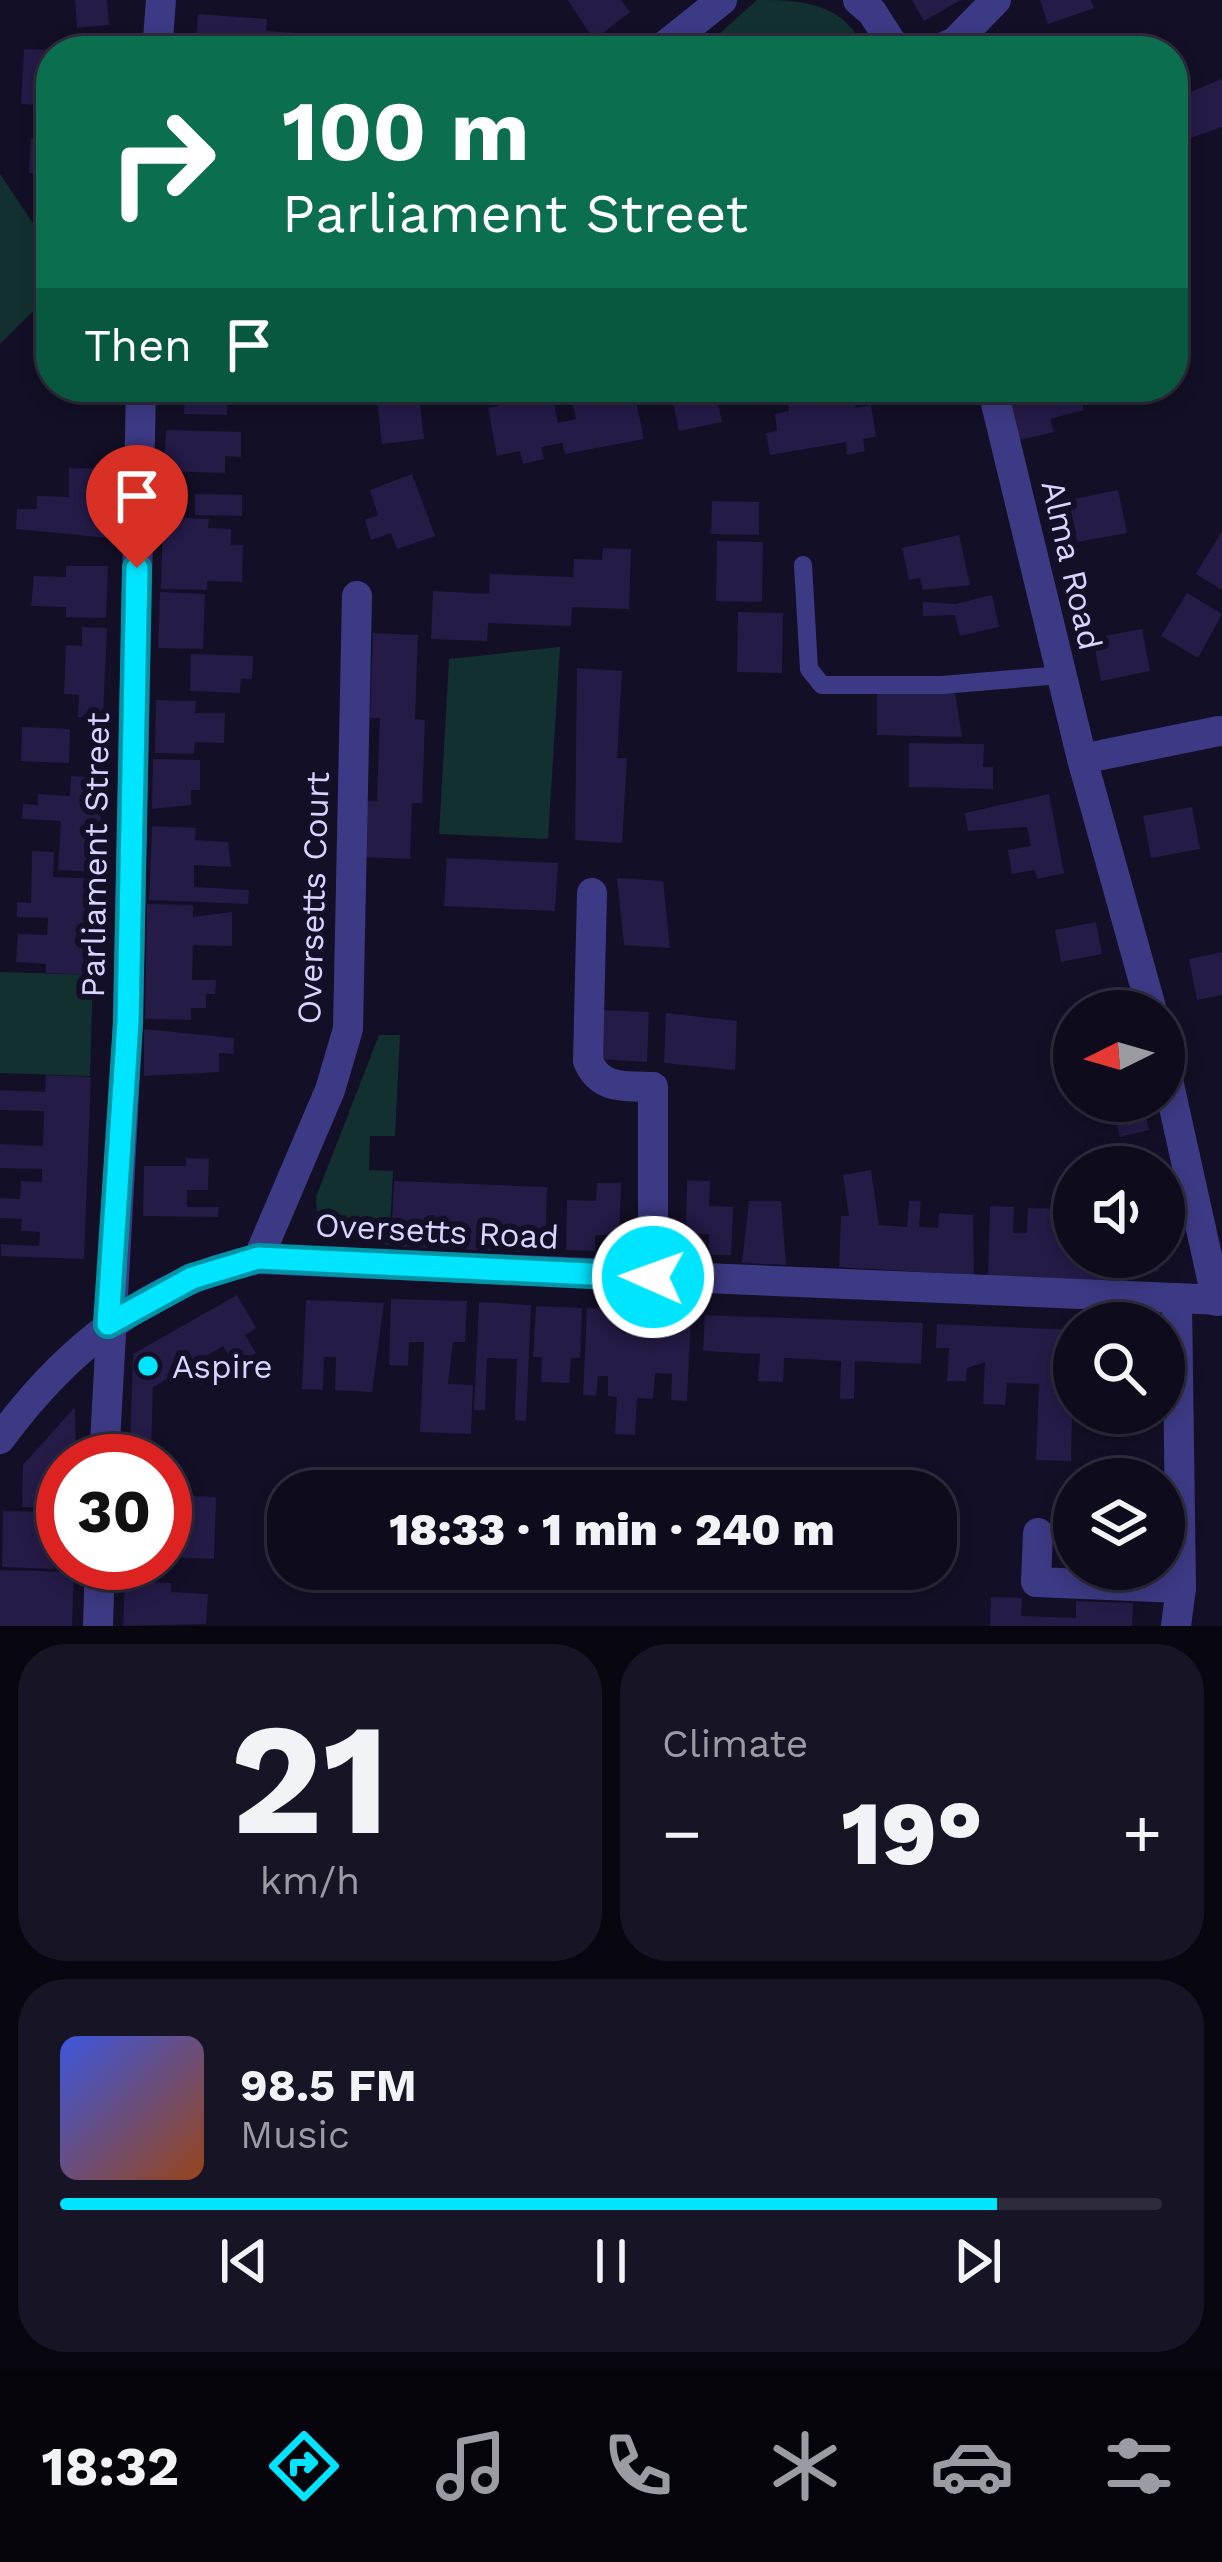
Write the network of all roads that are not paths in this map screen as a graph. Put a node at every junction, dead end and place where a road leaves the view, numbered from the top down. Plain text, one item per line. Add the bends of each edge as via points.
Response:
1 (161, 0) edge
2 (722, 0) edge
3 (858, 0) edge
4 (996, 0) edge
5 (158, 36) edge
6 (677, 36) edge
7 (888, 36) edge
8 (961, 36) edge
9 (140, 402) edge
10 (996, 402) edge
11 (803, 565) dead end
12 (357, 596) dead end
13 (1061, 675) junction
14 (1221, 730) edge
15 (1082, 759) junction
16 (592, 893) dead end
17 (1147, 990) edge
18 (1178, 1122) edge
19 (258, 1258) junction
20 (653, 1277) junction
21 (1220, 1301) edge
22 (1177, 1302) joint
23 (108, 1324) junction
24 (4, 1425) edge
25 (105, 1434) edge
26 (1038, 1533) dead end
27 (1053, 1583) edge
28 (99, 1590) edge
29 (1181, 1590) edge
30 (98, 1626) edge
31 (1176, 1626) edge

1 - 5 street
2 - 6 street
3 - 7 street
4 - 8 street
9 - 23 street, Parliament Street via 128,1022
10 - 13 street, Alma Road
11 - 13 lane via 809,669 822,685
12 - 19 street, Oversetts Court via 347,1029 331,1090
13 - 15 street, Alma Road
14 - 15 street
15 - 17 street, Alma Road
16 - 20 street via 588,1061 608,1085 653,1087
18 - 21 street
19 - 20 street, Oversetts Road
19 - 23 street, Oversetts Road via 192,1278
20 - 22 street, Oversetts Road
21 - 22 street, Oversetts Road
23 - 24 street, Oversetts Road
23 - 25 street, Parliament Street
26 - 27 street via 1036,1582
28 - 30 street
29 - 31 street

